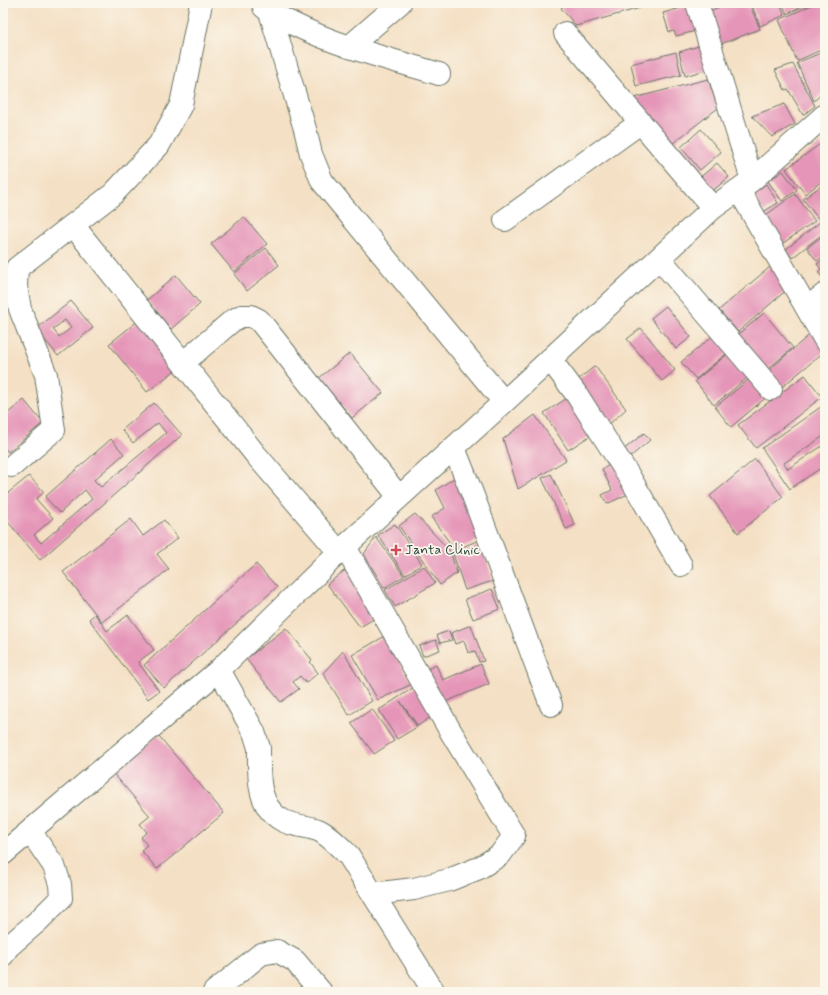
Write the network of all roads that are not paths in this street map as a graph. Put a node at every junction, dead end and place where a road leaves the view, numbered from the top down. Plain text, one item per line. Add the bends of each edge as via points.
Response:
1 (201, 3) edge
2 (400, 3) edge
3 (697, 3) edge
4 (265, 8) edge
5 (565, 33) dead end
6 (349, 47) junction
7 (439, 74) dead end
8 (825, 115) edge
9 (640, 123) junction
10 (745, 185) junction
11 (713, 208) junction
12 (505, 220) dead end
13 (73, 225) junction
14 (659, 258) junction
15 (825, 294) edge
16 (807, 308) junction
17 (825, 340) edge
18 (550, 359) junction
19 (183, 363) junction
20 (771, 389) dead end
21 (504, 402) junction
22 (454, 448) junction
23 (12, 465) edge
24 (399, 497) junction
25 (342, 549) junction
26 (681, 565) dead end
27 (219, 670) junction
28 (551, 704) dead end
29 (30, 831) junction
30 (3, 854) edge
31 (373, 894) junction
32 (3, 955) edge
33 (214, 992) edge
34 (320, 992) edge
35 (434, 992) edge

1 - 13 street via 181,105 170,126 159,145 112,194
2 - 6 street
3 - 10 street
4 - 6 street via 305,29
4 - 21 street via 322,181
5 - 9 street
6 - 7 street
8 - 10 street
9 - 11 street
9 - 12 street
10 - 11 street
10 - 16 street
11 - 14 street
13 - 19 street
13 - 23 street via 17,268 16,286 20,308 46,375 54,430
14 - 18 street
14 - 20 street
15 - 16 street
16 - 17 street
18 - 21 street
18 - 26 street via 577,395 629,476
19 - 24 street via 232,321 241,316 251,316 259,320
19 - 25 street via 256,455
21 - 22 street
22 - 24 street
22 - 28 street
24 - 25 street
25 - 27 street
25 - 31 street via 514,836 500,855 479,868 414,890
27 - 29 street
27 - 31 street via 258,741 261,790 273,814 283,821 319,830 334,841 349,856
29 - 30 street
29 - 32 street via 54,866 60,884 61,898
31 - 35 street
33 - 34 street via 262,954 277,951 295,961

